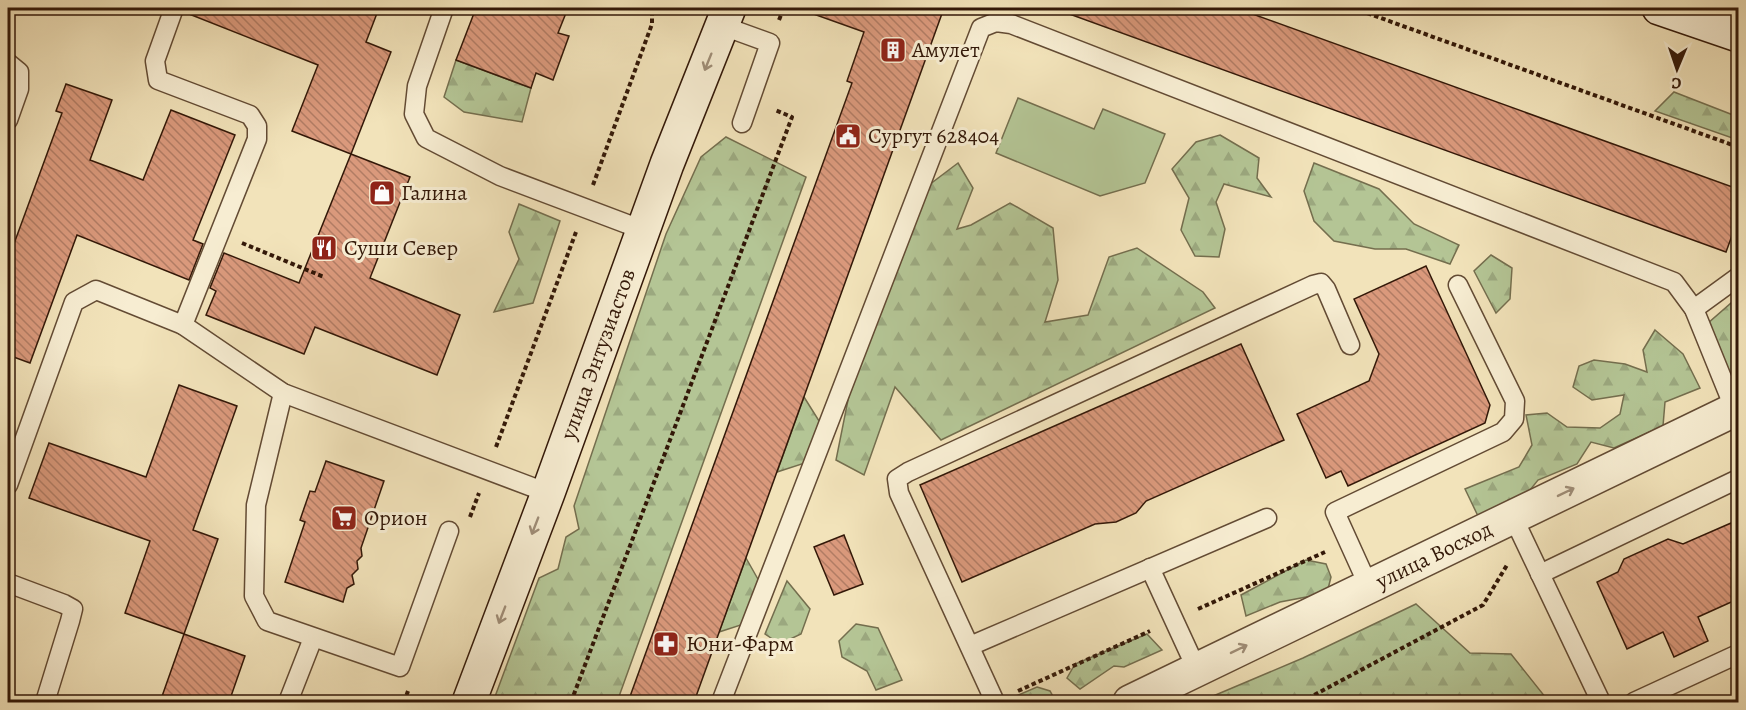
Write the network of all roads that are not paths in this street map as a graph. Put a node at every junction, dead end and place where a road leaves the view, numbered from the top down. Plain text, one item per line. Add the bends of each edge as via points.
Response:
1 (174, 8) edge
2 (444, 8) edge
3 (1659, 8) edge
4 (1014, 16) edge
5 (726, 17) edge
6 (1738, 35) edge
7 (8, 63) edge
8 (8, 120) edge
9 (742, 123) dead end
10 (643, 230) junction
11 (1738, 278) edge
12 (1458, 285) dead end
13 (1694, 309) junction
14 (183, 325) junction
15 (1350, 345) dead end
16 (283, 393) junction
17 (1737, 409) edge
18 (1738, 479) edge
19 (8, 485) edge
20 (548, 493) junction
21 (1513, 517) junction
22 (1267, 518) dead end
23 (449, 531) dead end
24 (1150, 568) junction
25 (1540, 574) junction
26 (8, 583) edge
27 (1369, 587) junction
28 (313, 638) junction
29 (970, 646) junction
30 (1738, 654) edge
31 (1197, 670) junction
32 (45, 702) edge
33 (288, 702) edge
34 (469, 702) edge
35 (721, 702) edge
36 (995, 702) edge
37 (1130, 702) edge
38 (1601, 702) edge
39 (1634, 702) edge

1 - 14 lane via 155,61 158,80 250,115 257,126 257,139
2 - 10 lane via 417,86 414,114 426,138 500,176
3 - 6 main road
4 - 13 lane via 1674,282
4 - 35 lane via 981,28
5 - 9 lane via 770,43
5 -> 10 main road, улица Энтузиастов
7 - 8 lane via 19,72 19,89
10 - 20 main road, улица Энтузиастов
11 - 13 lane
12 - 27 lane via 1515,401 1514,419 1503,432 1335,512
13 - 17 lane
14 - 16 lane
14 - 19 lane via 96,291 74,302
15 - 29 lane via 1326,289 1322,283 1313,285 897,479 899,494
16 - 20 lane
16 - 28 lane via 256,505 254,596 267,621
21 -> 17 main road, улица Восход
18 - 25 lane
20 -> 34 main road, улица Энтузиастов
21 - 25 lane
21 - 27 main road, улица Восход
22 - 24 lane
23 - 28 lane via 400,667
24 - 29 lane
24 - 31 lane
25 - 38 lane
26 - 32 lane via 73,609
31 -> 27 main road, улица Восход
28 - 33 lane
29 - 36 lane
30 - 39 lane
31 - 37 main road, улица Восход

